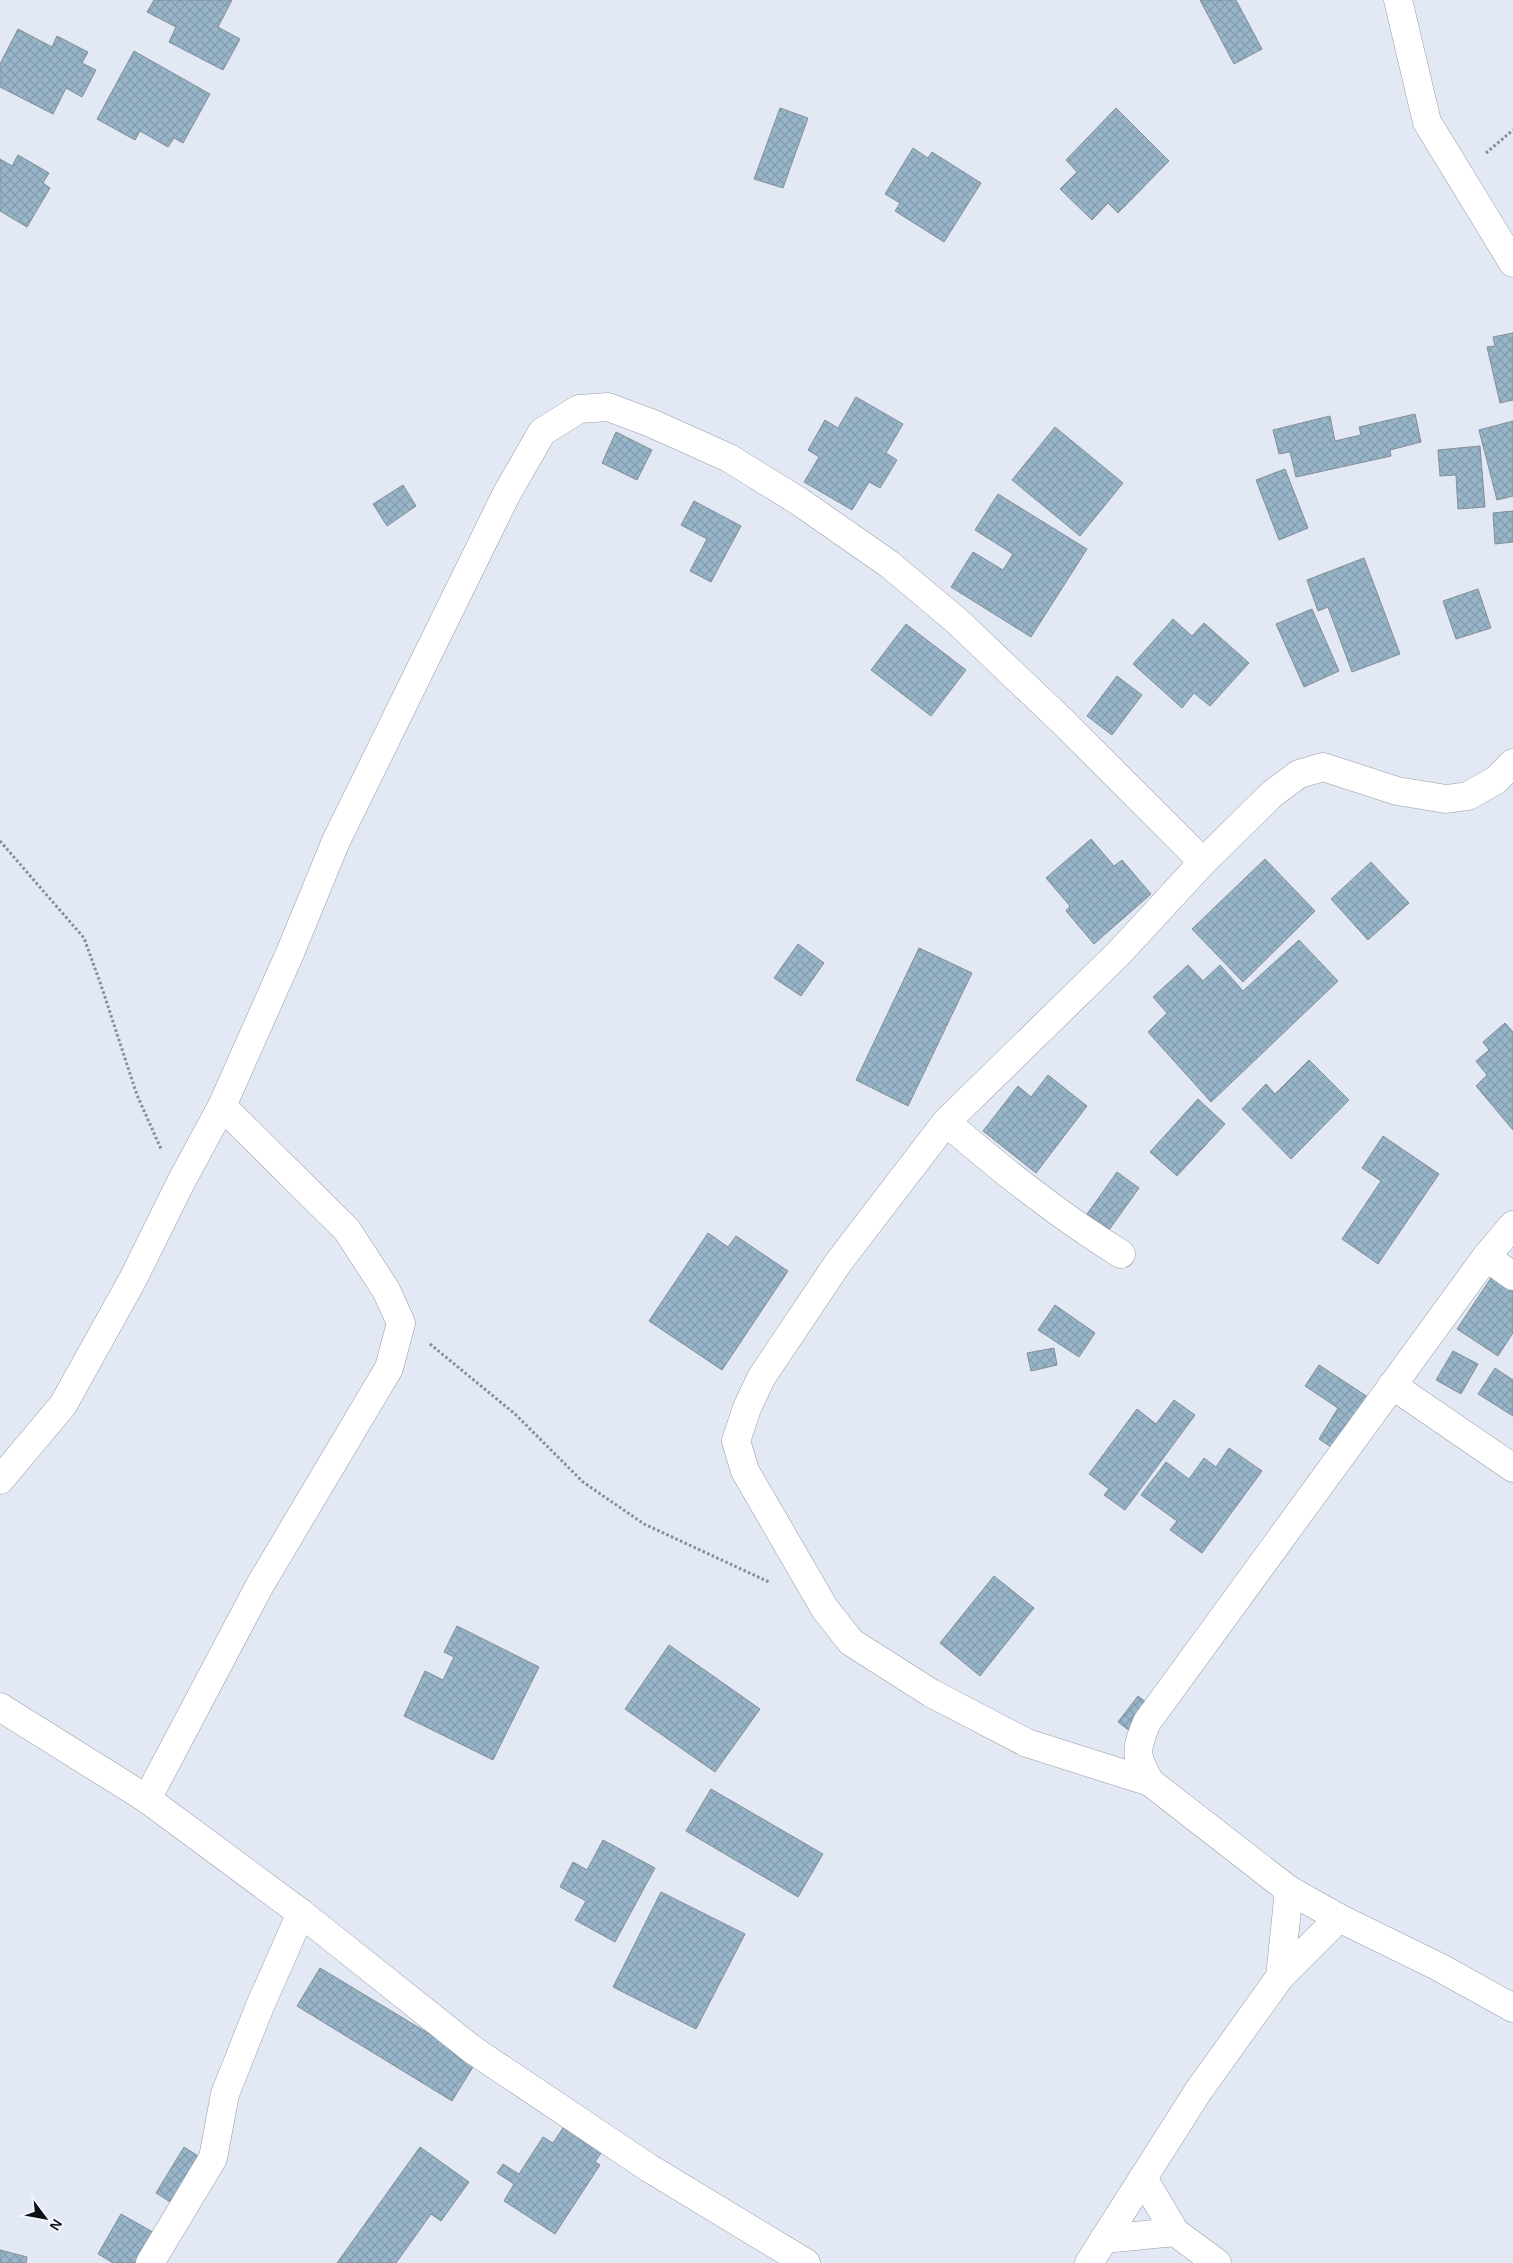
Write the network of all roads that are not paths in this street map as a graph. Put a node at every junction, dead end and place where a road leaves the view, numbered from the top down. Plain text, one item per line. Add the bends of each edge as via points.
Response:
1 (1398, 0) edge
2 (1513, 263) edge
3 (1513, 763) edge
4 (1203, 862) junction
5 (222, 1106) junction
6 (946, 1122) junction
7 (1513, 1225) edge
8 (1121, 1254) dead end
9 (1486, 1257) junction
10 (1513, 1276) edge
11 (1392, 1385) junction
12 (1513, 1468) edge
13 (0, 1480) edge
14 (0, 1707) edge
15 (1150, 1782) junction
16 (147, 1799) junction
17 (1289, 1890) junction
18 (301, 1913) junction
19 (1338, 1918) junction
20 (1280, 1977) junction
21 (1513, 2008) edge
22 (1144, 2178) junction
23 (1175, 2232) junction
24 (1104, 2239) junction
25 (150, 2263) edge
26 (806, 2263) edge
27 (1089, 2263) edge
28 (1217, 2263) edge

1 - 2 street via 1427,122
3 - 4 street via 1496,780 1468,796 1446,799 1397,791 1323,767 1299,774 1272,794
4 - 5 street via 1069,727 971,634 889,564 800,502 729,458 608,407 579,408 542,432 506,495 336,840 290,954
4 - 6 street via 1118,954
5 - 13 street via 133,1279 63,1405
5 - 16 street via 347,1230 386,1290 401,1322 389,1368 260,1585
6 - 8 street via 1015,1181 1080,1229
6 - 15 street via 838,1263 761,1378 736,1441 745,1471 825,1609 852,1642 931,1693 1027,1743
7 - 9 street
9 - 10 street
9 - 11 street
11 - 12 street
11 - 15 street via 1147,1722 1140,1740 1138,1760
14 - 16 street
15 - 17 street
16 - 18 street
17 - 19 street
17 - 20 street
18 - 25 street via 225,2094 213,2158
18 - 26 street via 473,2050 648,2168
19 - 20 street
19 - 21 street via 1439,1967
20 - 22 street via 1198,2090
22 - 23 street
22 - 24 street
23 - 24 street
23 - 28 street
24 - 27 street

